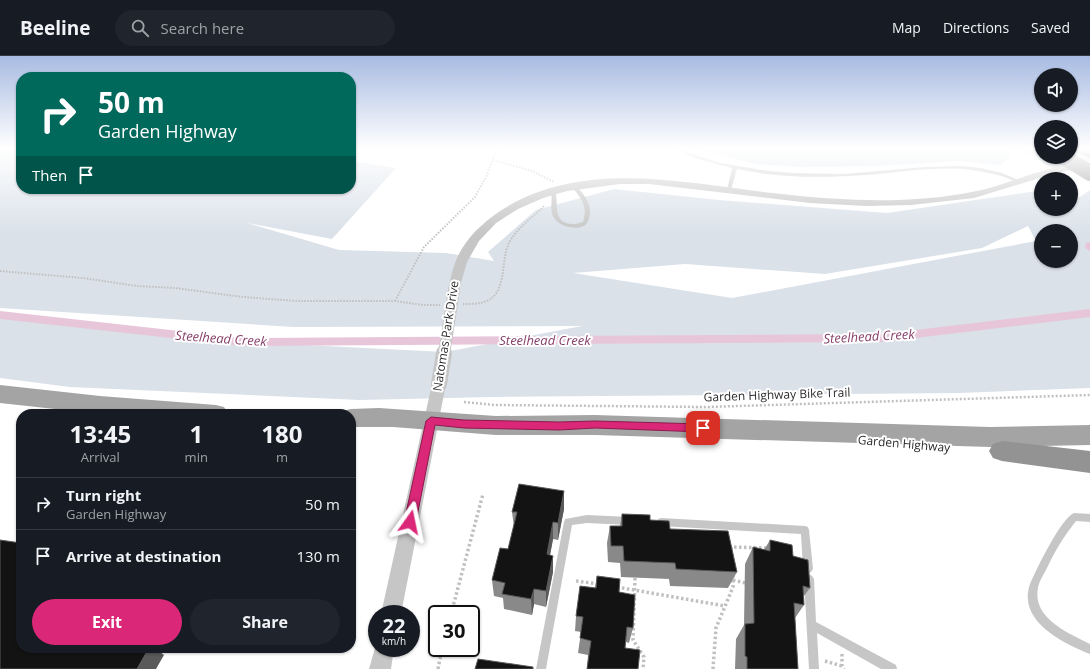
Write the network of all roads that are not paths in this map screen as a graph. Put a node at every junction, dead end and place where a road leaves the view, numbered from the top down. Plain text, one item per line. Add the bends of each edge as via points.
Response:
1 (732, 178) edge
2 (1010, 178) edge
3 (1033, 178) edge
4 (1021, 182) junction
5 (568, 187) junction
6 (729, 190) junction
7 (554, 196) junction
8 (0, 394) edge
9 (152, 409) edge
10 (356, 418) edge
11 (431, 421) junction
12 (718, 429) junction
13 (1090, 435) edge
14 (1002, 451) junction
15 (1090, 456) edge
16 (1090, 462) edge
17 (1090, 518) edge
18 (393, 605) edge
19 (812, 625) junction
20 (1090, 649) edge
21 (382, 657) edge
22 (380, 669) edge
23 (541, 669) edge
24 (814, 669) edge
25 (892, 669) edge

1 - 6 lane
2 - 4 lane
3 - 4 street, Natomas Park Drive
4 - 6 street, Natomas Park Drive via 938,200 885,203 815,201
5 - 6 street, Natomas Park Drive via 596,182 644,181
5 - 7 street, Natomas Park Drive
5 - 7 lane via 581,194 588,206 586,223 579,226 560,223 556,218
7 - 11 street, Natomas Park Drive, bridge via 526,201 506,212 477,234 468,247 455,277 440,384
8 - 9 main road
10 - 11 main road, Garden Highway
11 - 12 main road, Garden Highway via 464,424 595,424
11 - 18 street, Natomas Park Drive
12 - 13 main road, Garden Highway via 990,437
12 - 14 main road, Garden Highway
14 - 15 main road, Garden Highway
14 - 16 highway
17 - 20 lane via 1074,518 1060,533 1033,589 1033,603 1041,619 1054,630
19 - 23 lane via 805,530 587,519 568,522
19 - 24 lane
19 - 25 lane
21 - 22 street

